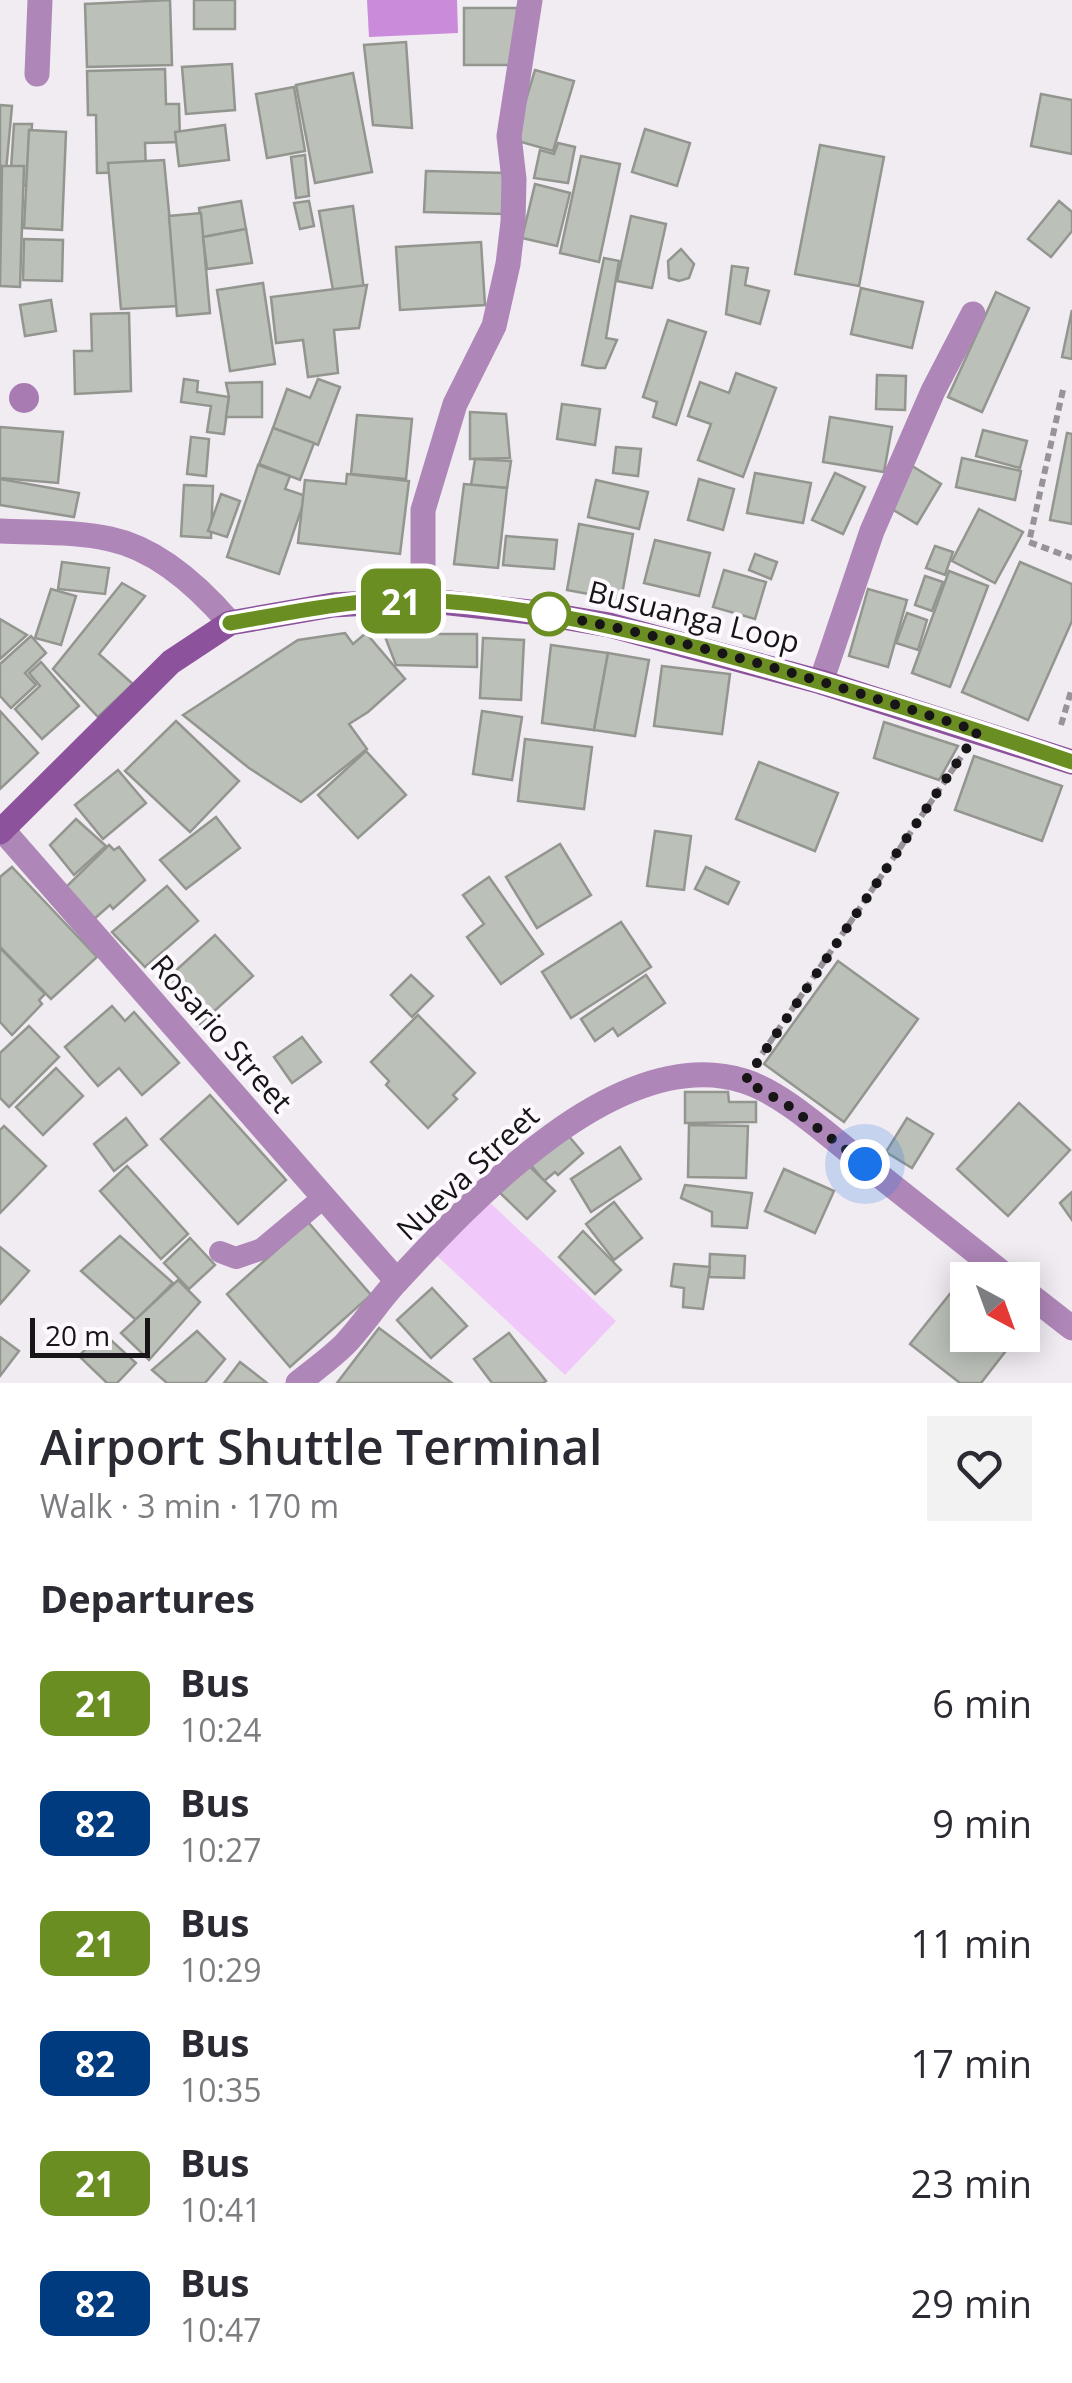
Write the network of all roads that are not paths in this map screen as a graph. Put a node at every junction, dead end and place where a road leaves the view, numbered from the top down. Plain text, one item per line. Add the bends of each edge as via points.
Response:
1 (40, 0) edge
2 (530, 0) edge
3 (37, 74) dead end
4 (973, 314) dead end
5 (0, 531) edge
6 (423, 600) junction
7 (230, 623) junction
8 (822, 682) junction
9 (1072, 762) edge
10 (1, 829) edge
11 (323, 1198) junction
12 (220, 1252) dead end
13 (989, 1262) edge
14 (397, 1281) junction
15 (1040, 1303) edge
16 (1072, 1328) edge
17 (298, 1383) edge

1 - 3 street
2 - 6 street via 509,136 514,222 508,264 494,326 454,404 424,510
4 - 8 street via 872,531
5 - 7 street via 110,538 154,556
6 - 7 main road, Busuanga Loop
6 - 8 main road, Busuanga Loop via 609,625
7 - 10 main road via 172,662
8 - 9 main road, Busuanga Loop
10 - 11 street, Rosario Street
11 - 12 lane via 262,1250 236,1258
11 - 14 street, Rosario Street
13 - 14 street, Nueva Street via 786,1104 745,1081 705,1076 655,1081 570,1122 528,1153
14 - 17 street, Nueva Street via 343,1345
15 - 16 street

